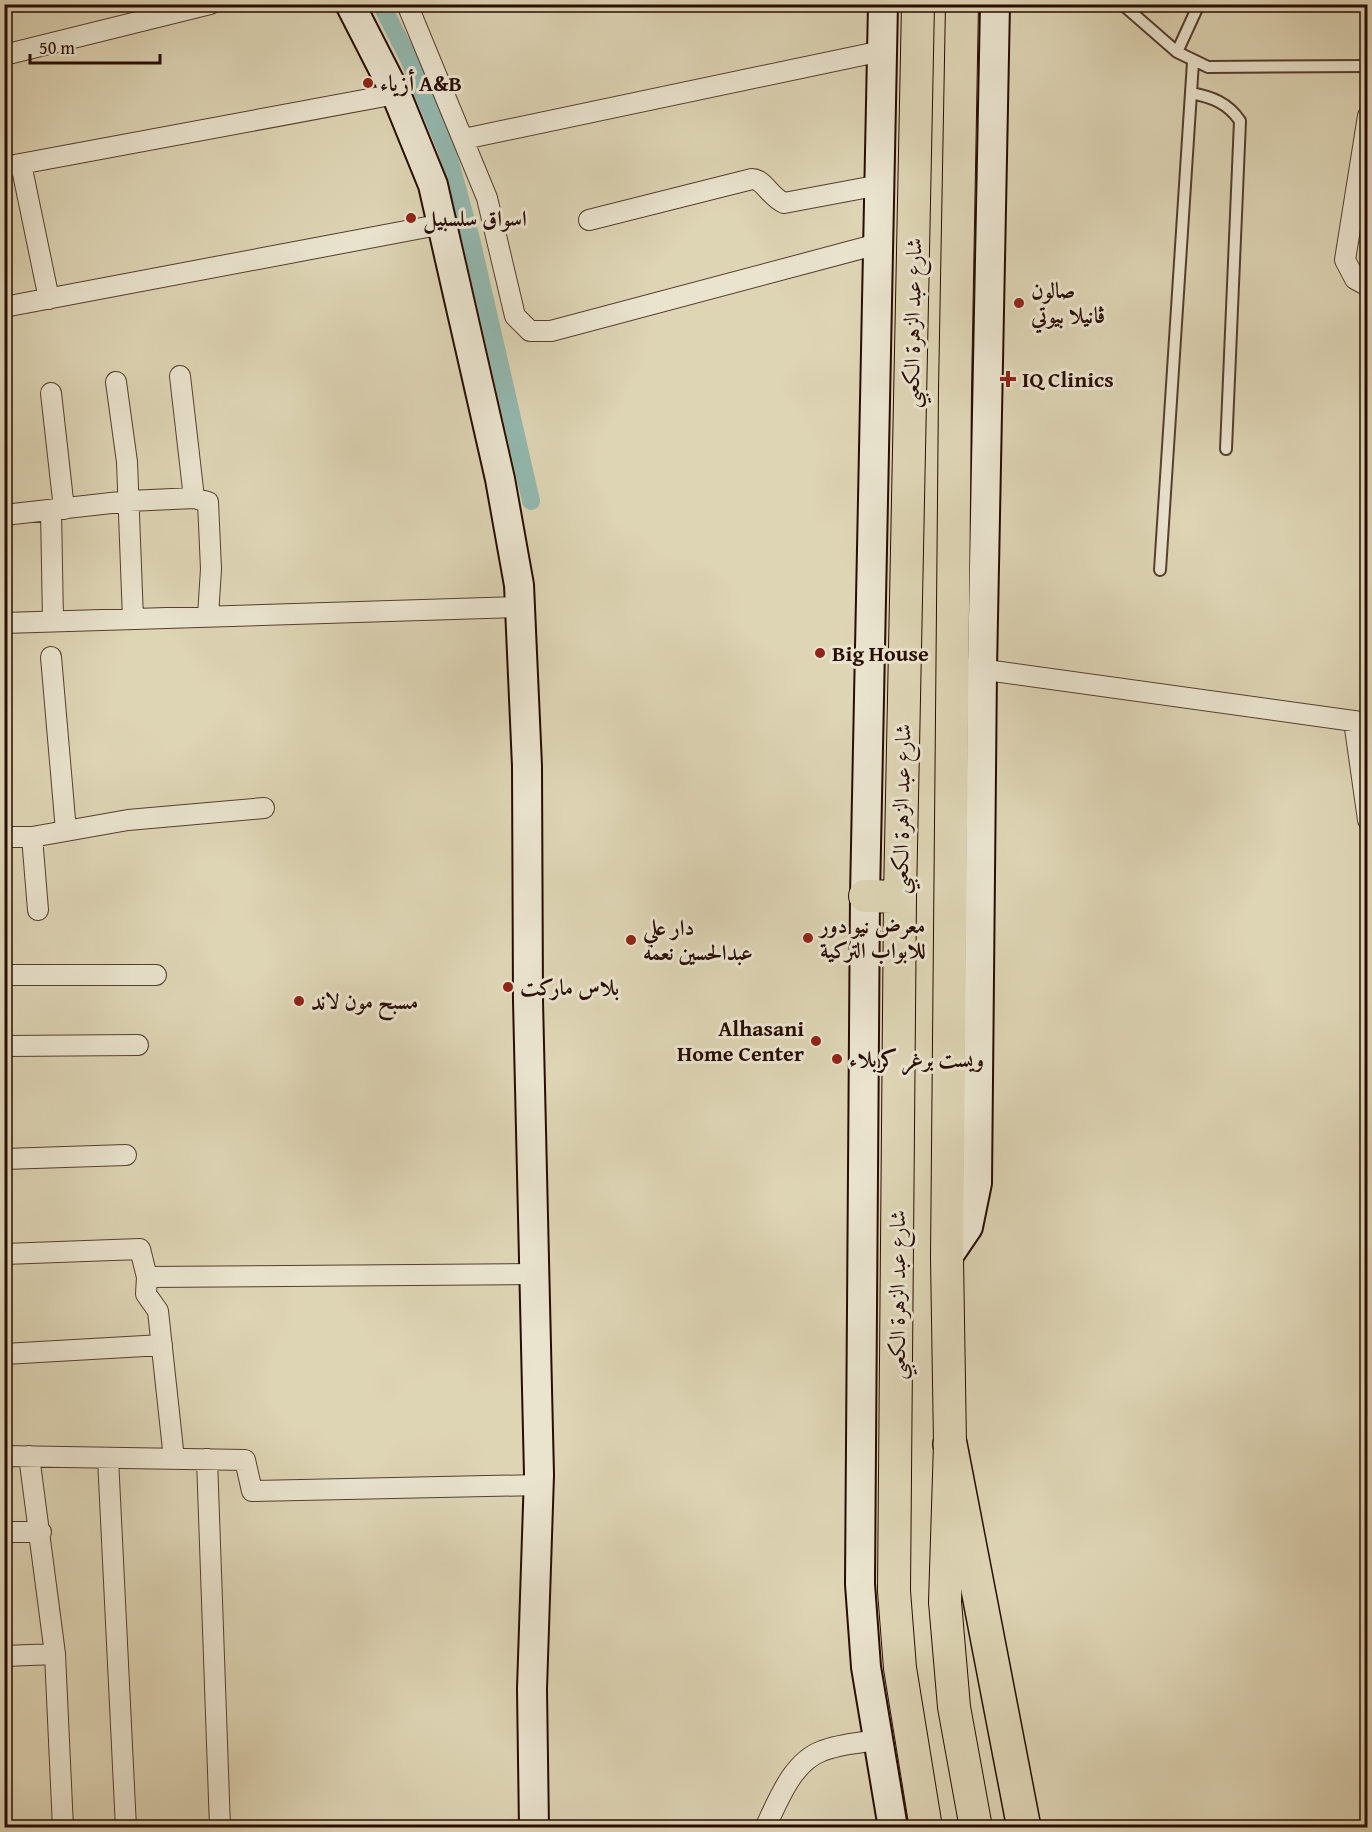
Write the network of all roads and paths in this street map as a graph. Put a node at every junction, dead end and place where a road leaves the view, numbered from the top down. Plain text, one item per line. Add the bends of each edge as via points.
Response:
1 (210, 4) edge
2 (350, 4) edge
3 (407, 4) edge
4 (883, 4) edge
5 (918, 4) edge
6 (962, 4) edge
7 (995, 4) edge
8 (1122, 4) edge
9 (1199, 4) edge
10 (882, 51) junction
11 (1177, 52) junction
12 (4, 55) edge
13 (1193, 62) junction
14 (1368, 66) edge
15 (1191, 93) junction
16 (396, 94) junction
17 (1368, 116) edge
18 (464, 139) junction
19 (13, 165) edge
20 (880, 185) junction
21 (589, 220) dead end
22 (443, 225) junction
23 (878, 244) junction
24 (1368, 286) edge
25 (49, 299) junction
26 (4, 308) edge
27 (912, 351) junction
28 (955, 357) junction
29 (180, 376) dead end
30 (116, 382) dead end
31 (51, 393) dead end
32 (910, 421) junction
33 (954, 431) junction
34 (1226, 448) dead end
35 (194, 498) junction
36 (129, 501) junction
37 (57, 509) junction
38 (4, 515) edge
39 (1160, 570) dead end
40 (520, 607) junction
41 (208, 616) junction
42 (133, 619) junction
43 (53, 621) junction
44 (4, 623) edge
45 (51, 657) dead end
46 (967, 667) junction
47 (1361, 722) edge
48 (264, 808) dead end
49 (1368, 820) edge
50 (66, 831) junction
51 (4, 837) edge
52 (32, 837) junction
53 (865, 896) junction
54 (900, 897) junction
55 (38, 910) dead end
56 (4, 975) edge
57 (156, 975) dead end
58 (138, 1045) dead end
59 (4, 1046) edge
60 (126, 1155) dead end
61 (4, 1159) edge
62 (4, 1254) edge
63 (534, 1274) junction
64 (147, 1277) junction
65 (162, 1345) junction
66 (4, 1354) edge
67 (950, 1444) junction
68 (4, 1455) edge
69 (29, 1456) junction
70 (108, 1458) junction
71 (174, 1459) junction
72 (207, 1459) junction
73 (539, 1485) junction
74 (4, 1532) edge
75 (41, 1532) junction
76 (55, 1654) junction
77 (4, 1656) edge
78 (877, 1740) junction
79 (63, 1827) edge
80 (126, 1827) edge
81 (220, 1827) edge
82 (534, 1827) edge
83 (765, 1827) edge
84 (893, 1827) edge
85 (927, 1827) edge
86 (976, 1827) edge
87 (1024, 1827) edge

1 - 12 street
2 - 16 street
3 - 18 street
4 - 10 street
5 - 27 main road, شارع عبد الزهرة الكعبي
6 - 28 main road, شارع عبد الزهرة الكعبي
7 - 46 street
8 - 11 lane
9 - 11 lane
10 - 18 street
10 - 20 street
11 - 13 lane
13 - 14 lane via 1208,67
13 - 15 lane
15 - 34 lane via 1226,105 1240,121
15 - 39 lane
16 - 19 street
16 - 22 street via 433,185
17 - 24 street via 1345,260 1355,279
18 - 23 street via 487,198 515,316 530,331 551,331
19 - 25 street
20 - 21 street via 783,203 762,182 752,179
20 - 23 street
22 - 25 street
22 - 40 street via 500,479
23 - 53 street
25 - 26 street
27 - 28 main road via 932,363
27 - 32 main road, شارع عبد الزهرة الكعبي
28 - 33 main road, شارع عبد الزهرة الكعبي
29 - 35 street
30 - 36 street
31 - 37 street
32 - 33 main road via 934,416
32 - 54 main road, شارع عبد الزهرة الكعبي
33 - 46 main road, شارع عبد الزهرة الكعبي
35 - 36 street
35 - 41 street via 208,502
36 - 37 street
36 - 42 street
37 - 38 street
37 - 43 street
40 - 41 street
40 - 63 street via 527,766
41 - 42 street
42 - 43 street
43 - 44 street
45 - 50 street
46 - 47 street
46 - 67 main road, شارع عبد الزهرة الكعبي via 947,1258
47 - 49 street
48 - 50 street via 128,820
50 - 52 street
51 - 52 street
52 - 55 street
53 - 54 main road
53 - 78 street via 860,1584 866,1667
54 - 85 main road, شارع عبد الزهرة الكعبي via 894,1591 902,1679
56 - 57 street
58 - 59 street
60 - 61 street
62 - 64 street via 140,1249
63 - 64 street
63 - 73 street
64 - 65 street via 146,1294 158,1311
65 - 66 street
65 - 71 street
67 - 86 main road, شارع عبد الزهرة الكعبي via 945,1578 948,1644 954,1707
67 - 87 highway
68 - 69 street
69 - 70 street
69 - 75 street
70 - 71 street
70 - 80 street
71 - 72 street
72 - 73 street via 245,1460 252,1491
72 - 81 street
73 - 82 street via 532,1689
74 - 75 street
75 - 76 street
76 - 77 street
76 - 79 street
78 - 83 street via 820,1751 807,1760 784,1790
78 - 84 street

